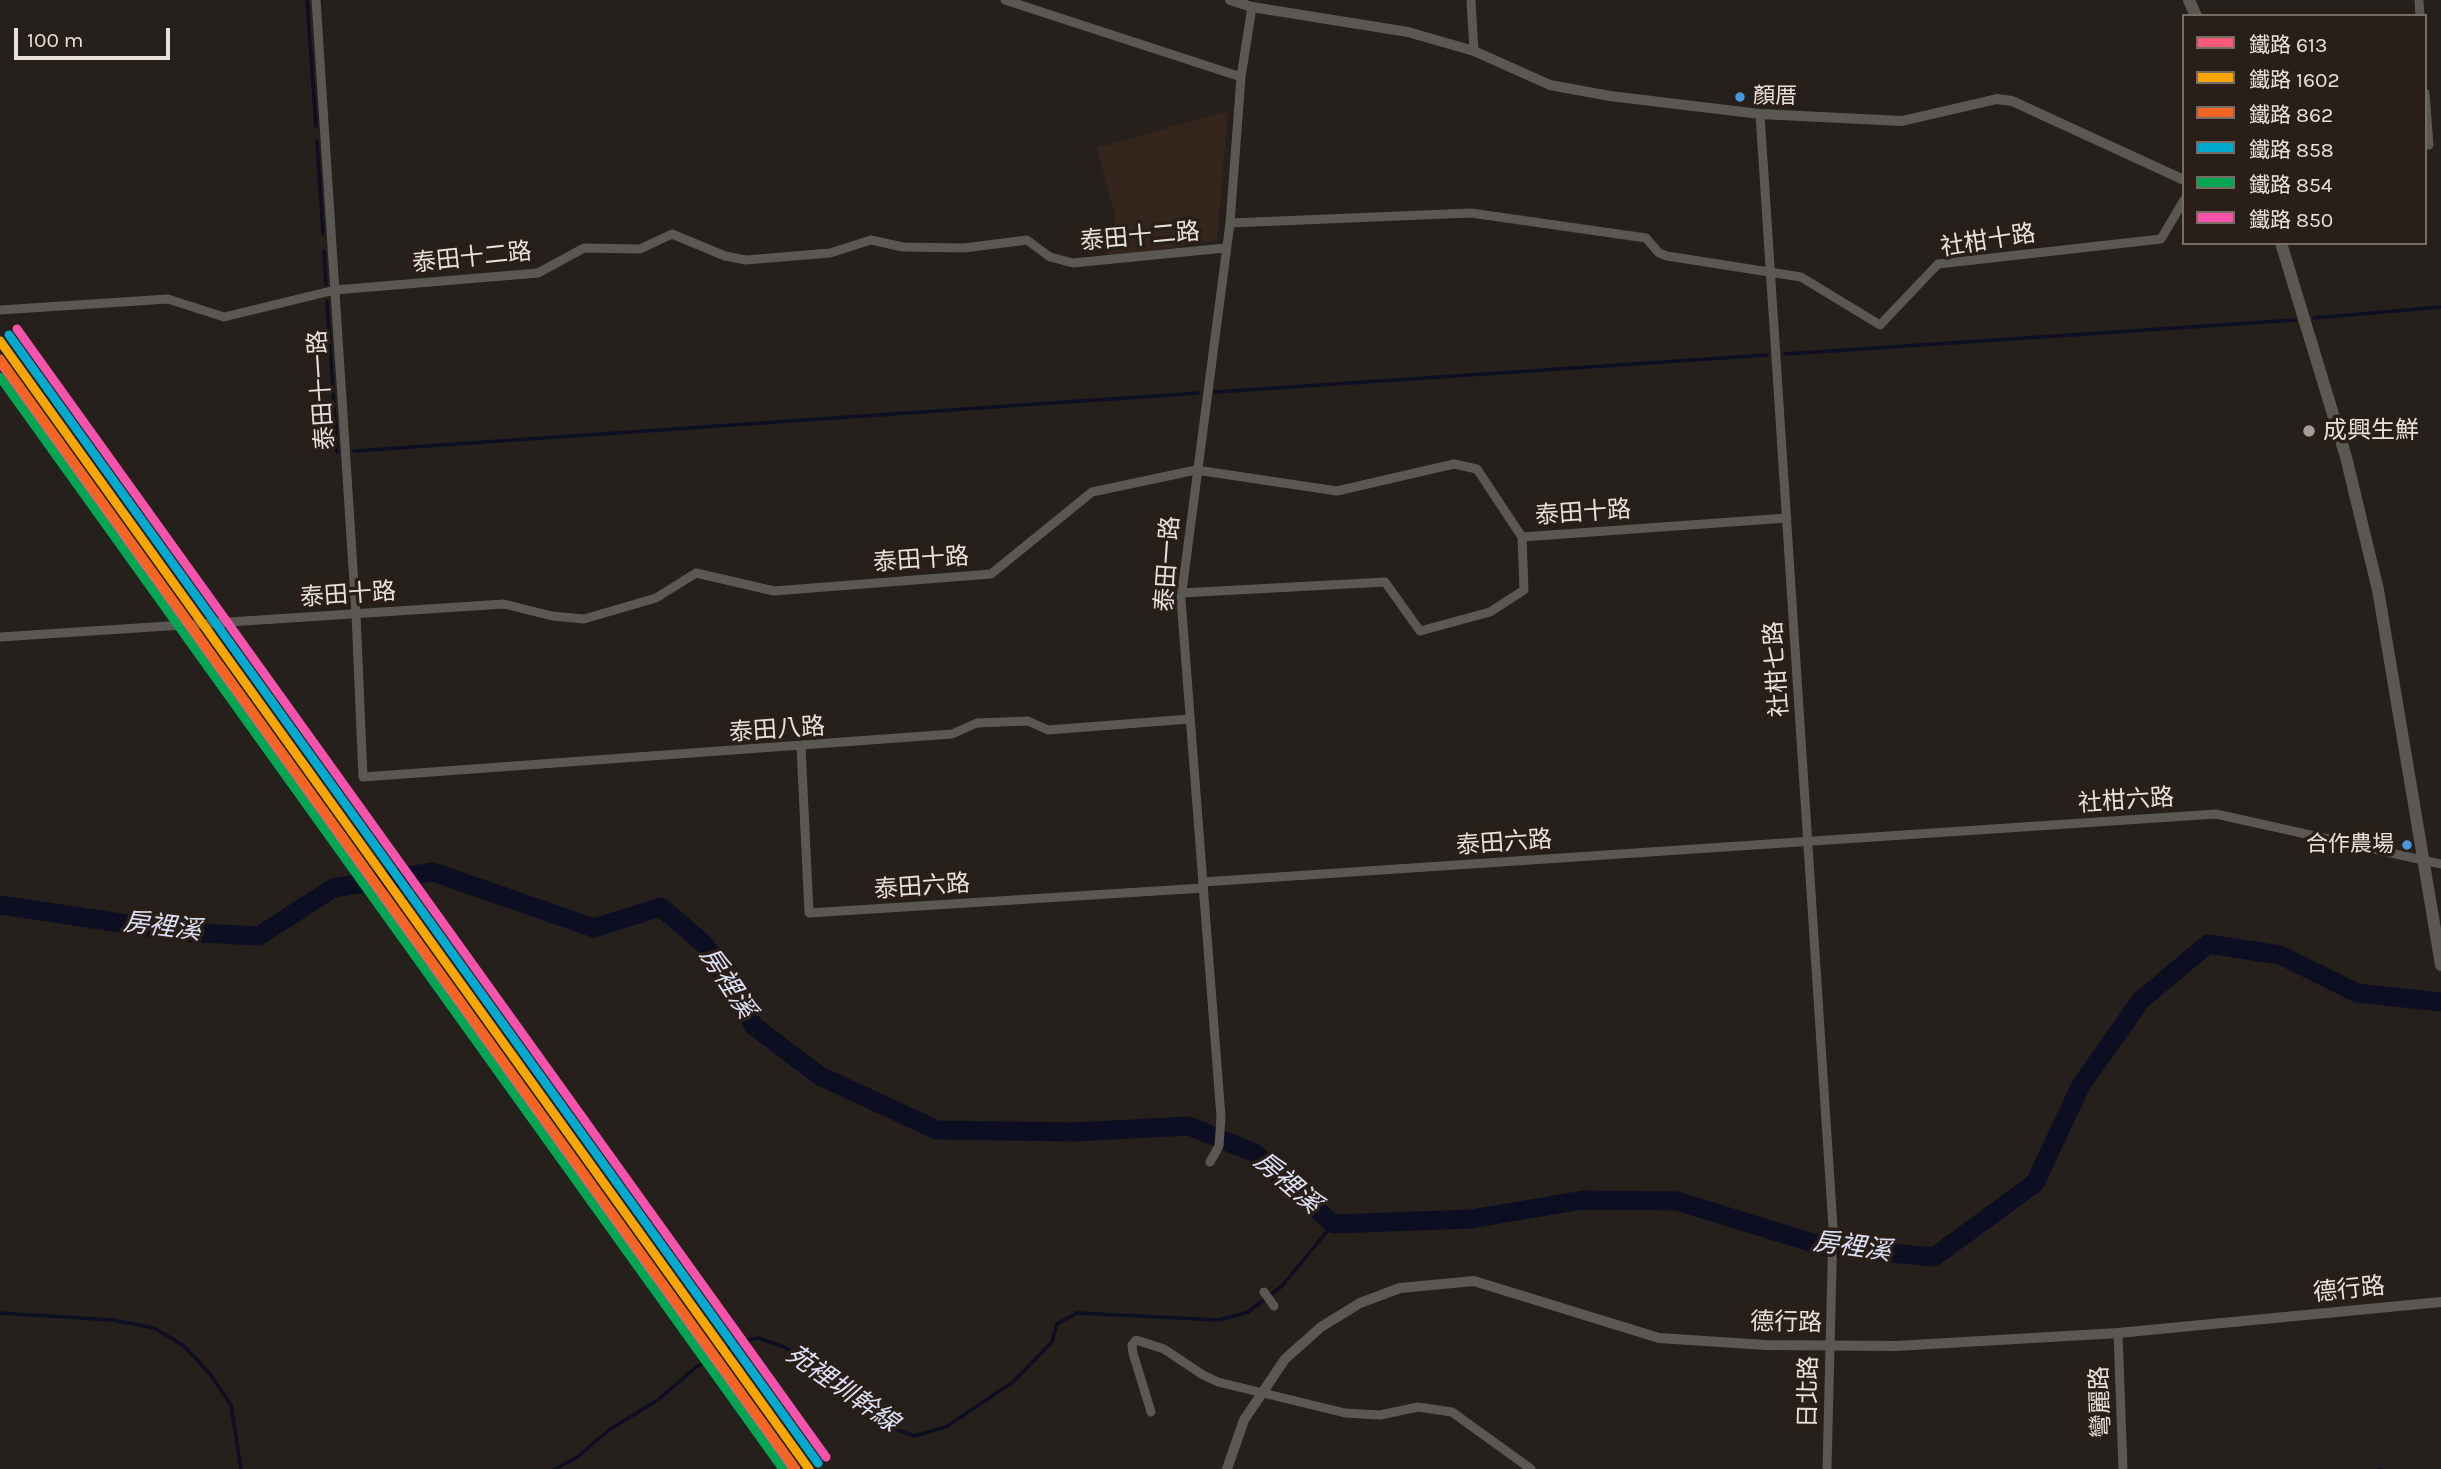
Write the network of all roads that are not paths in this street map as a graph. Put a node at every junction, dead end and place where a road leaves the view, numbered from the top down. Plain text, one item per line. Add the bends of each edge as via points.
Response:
1 (316, 0) edge
2 (1005, 0) edge
3 (1230, 0) edge
4 (1471, 0) edge
5 (1252, 7) junction
6 (1474, 51) junction
7 (1241, 77) junction
8 (1760, 114) junction
9 (2441, 144) edge
10 (2427, 146) edge
11 (2182, 179) edge
12 (2182, 203) edge
13 (1230, 223) junction
14 (2282, 245) edge
15 (1225, 248) junction
16 (1771, 273) junction
17 (335, 290) junction
18 (0, 310) edge
19 (1196, 470) junction
20 (1787, 518) junction
21 (1522, 537) junction
22 (1181, 593) junction
23 (356, 614) junction
24 (0, 637) edge
25 (1190, 719) junction
26 (801, 747) junction
27 (363, 777) joint
28 (1808, 843) junction
29 (2424, 860) junction
30 (2441, 864) edge
31 (1203, 885) junction
32 (2441, 965) edge
33 (1210, 1162) dead end
34 (1832, 1221) joint
35 (1264, 1292) dead end
36 (2441, 1302) edge
37 (1274, 1306) dead end
38 (2118, 1334) junction
39 (1830, 1345) junction
40 (1261, 1392) junction
41 (1151, 1412) dead end
42 (1227, 1469) edge
43 (1531, 1469) edge
44 (1827, 1469) edge
45 (2123, 1469) edge

1 - 17 street, 泰田十一路
2 - 7 street
3 - 5 street
4 - 6 street
5 - 6 street via 1408,32
5 - 7 street, 泰田一路
6 - 8 street via 1550,85
7 - 13 street, 泰田一路
8 - 11 street via 1902,121 1997,99 2012,101
8 - 16 street, 社柑七路
9 - 10 street
12 - 16 street, 社柑十路 via 2161,239 1938,264 1881,325 1801,277
13 - 15 street, 泰田一路
13 - 16 street, 泰田十二路 via 1471,213 1646,238 1667,256
14 - 29 main road via 2346,457 2378,590
15 - 17 street, 泰田十二路 via 1073,263 1050,257 1027,240 964,248 903,247 871,240 830,253 746,260 672,234 640,249 584,248 538,273
15 - 19 street, 泰田一路
16 - 20 street, 社柑七路
17 - 18 street, 泰田十二路 via 224,317 168,299
17 - 23 street, 泰田十一路
19 - 21 street, 泰田十路 via 1337,491 1454,464 1477,469
19 - 22 street, 泰田一路
19 - 23 street, 泰田十路 via 1093,492 991,575 774,591 696,573 656,598 584,619 504,604
20 - 21 street, 泰田十路
20 - 28 street, 社柑七路
21 - 22 street via 1524,590 1490,612 1420,631 1385,582
22 - 25 street, 泰田一路
23 - 24 street, 泰田十路
23 - 27 street, 泰田十一路
25 - 26 street, 泰田八路 via 1048,730 1028,721 977,723 952,734
25 - 31 street, 泰田一路
26 - 27 street, 泰田八路
26 - 31 street, 泰田六路 via 809,913
28 - 29 street, 社柑六路 via 2216,814
28 - 31 street, 泰田六路
28 - 34 street, 社柑七路
29 - 30 street, 社柑六路
29 - 32 main road
31 - 33 street, 泰田一路 via 1222,1127
34 - 39 street, 日北路
35 - 37 street
36 - 38 street, 德行路
38 - 39 street, 德行路 via 1896,1346
38 - 45 street, 彎麗路
39 - 40 street, 德行路 via 1659,1338 1474,1281 1401,1288 1360,1303 1321,1327 1284,1359
39 - 44 street, 日北路
40 - 41 street via 1210,1379 1164,1349 1136,1340 1133,1353
40 - 42 street, 德行路 via 1244,1420
40 - 43 street via 1362,1415 1418,1407 1452,1412

